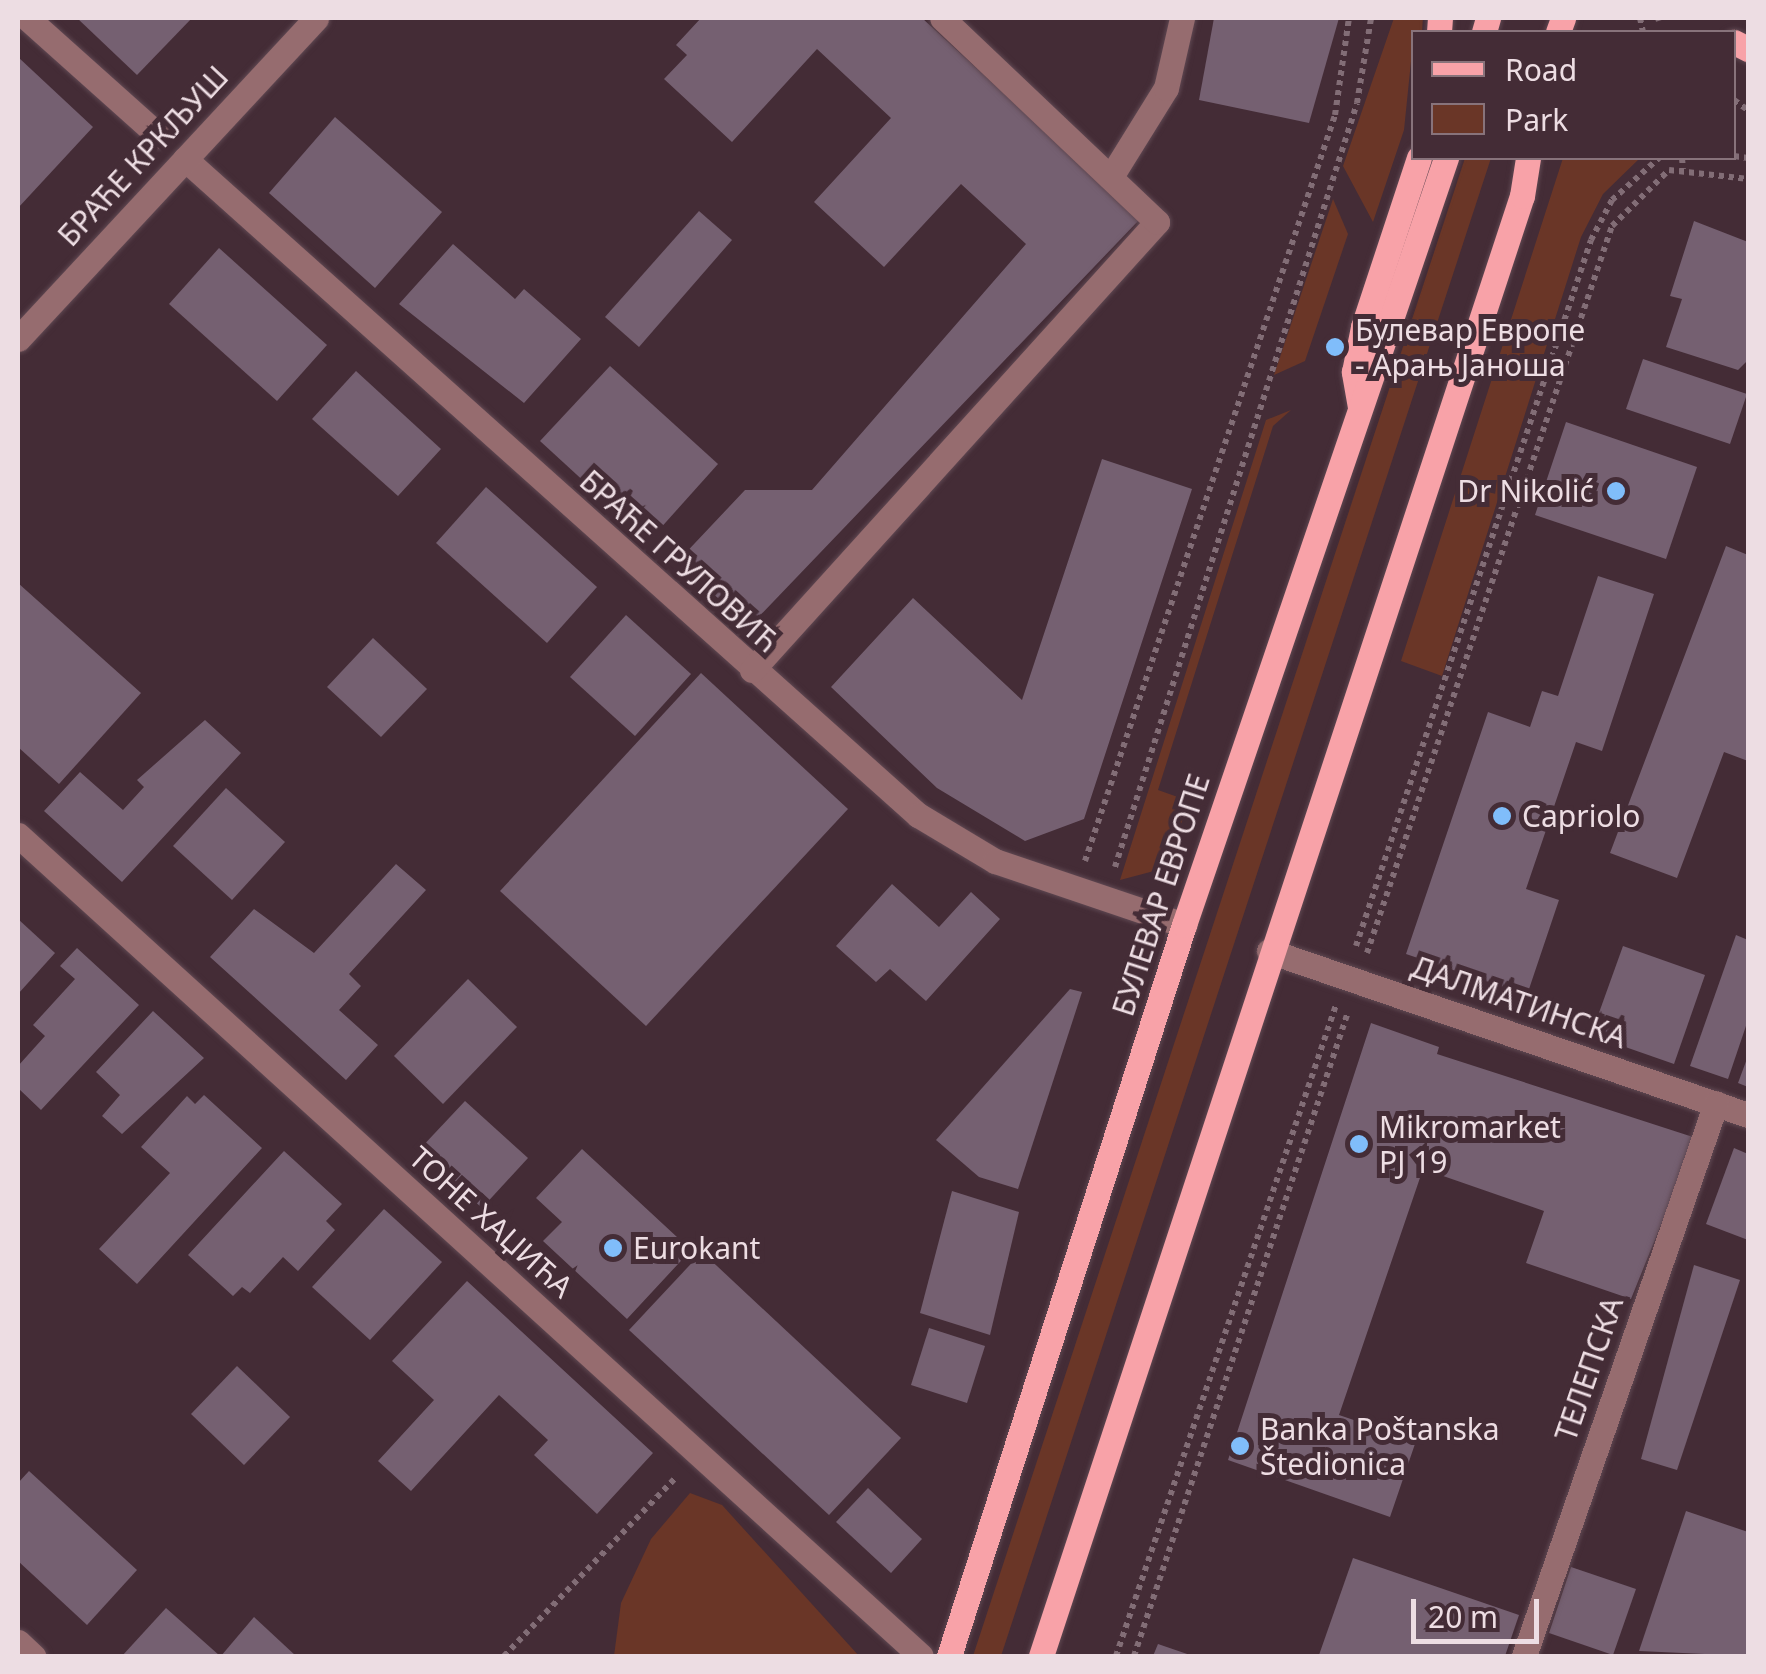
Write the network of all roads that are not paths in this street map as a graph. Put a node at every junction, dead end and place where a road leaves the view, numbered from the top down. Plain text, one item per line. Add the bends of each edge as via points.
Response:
1 (27, 18) edge
2 (316, 18) edge
3 (942, 18) edge
4 (1182, 18) edge
5 (158, 135) dead end
6 (184, 159) junction
7 (1418, 160) edge
8 (1445, 160) edge
9 (1528, 160) edge
10 (1541, 160) edge
11 (1112, 175) junction
12 (1522, 196) junction
13 (18, 339) edge
14 (1360, 410) junction
15 (752, 670) junction
16 (18, 835) edge
17 (1184, 925) junction
18 (1269, 951) junction
19 (1716, 1104) junction
20 (1748, 1115) edge
21 (18, 1642) edge
22 (33, 1656) edge
23 (922, 1656) edge
24 (949, 1656) edge
25 (1041, 1656) edge
26 (1524, 1656) edge

1 - 5 street
2 - 6 street, БРАЋЕ КРКЉУШ
3 - 11 street
4 - 11 street via 1166,88
6 - 13 street, БРАЋЕ КРКЉУШ
6 - 15 street, БРАЋЕ ГРУЛОВИЋ
7 - 14 main road via 1363,327 1354,372
8 - 14 main road, БУЛЕВАР ЕВРОПЕ
9 - 12 main road
10 - 12 main road
11 - 15 street via 1154,216 1152,230
12 - 18 main road
14 - 17 main road, БУЛЕВАР ЕВРОПЕ
15 - 17 street, БРАЋЕ ГРУЛОВИЋ via 960,843
16 - 23 street, ТОНЕ ХАЏИЋА
17 - 24 main road, БУЛЕВАР ЕВРОПЕ
18 - 19 street, ДАЛМАТИНСКА
18 - 25 main road
19 - 20 street, ДАЛМАТИНСКА
19 - 26 street, ТЕЛЕПСКА
21 - 22 street

